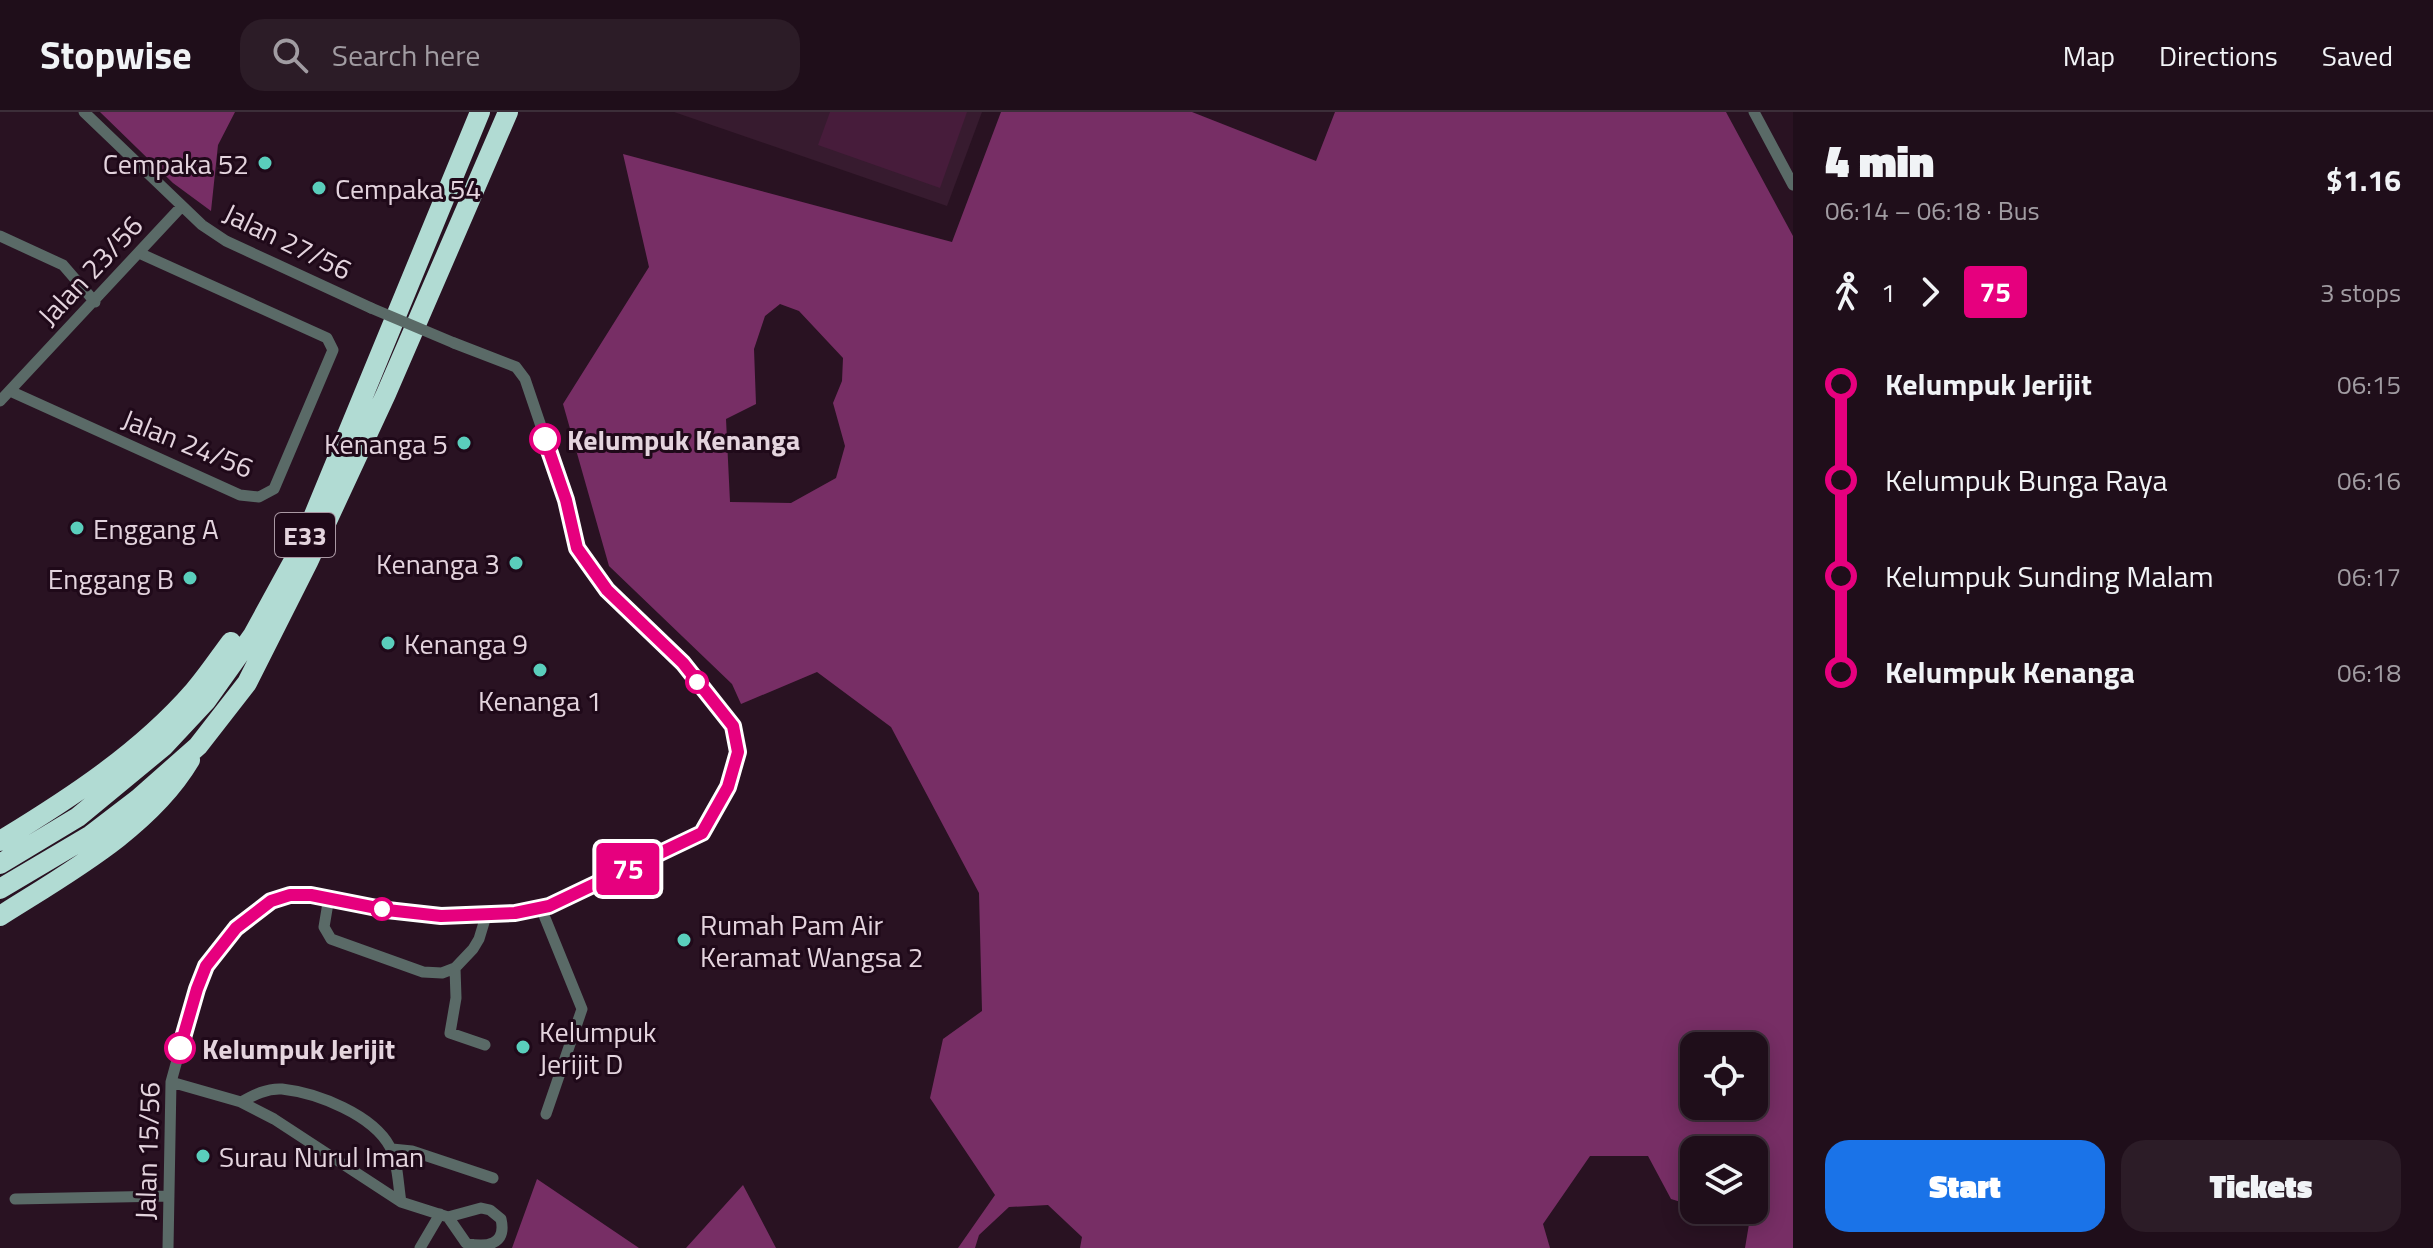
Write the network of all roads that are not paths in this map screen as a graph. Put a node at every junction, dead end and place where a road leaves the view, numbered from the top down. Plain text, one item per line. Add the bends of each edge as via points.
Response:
1 (84, 112) edge
2 (480, 112) edge
3 (508, 112) edge
4 (1754, 112) edge
5 (1793, 185) edge
6 (182, 206) junction
7 (0, 236) edge
8 (139, 253) junction
9 (95, 302) junction
10 (454, 343) joint
11 (10, 391) junction
12 (0, 401) edge
13 (300, 549) junction
14 (198, 746) junction
15 (0, 841) edge
16 (0, 864) edge
17 (0, 889) edge
18 (329, 897) junction
19 (541, 908) junction
20 (0, 916) edge
21 (486, 916) junction
22 (455, 968) junction
23 (485, 1045) dead end
24 (171, 1082) junction
25 (241, 1102) junction
26 (546, 1114) dead end
27 (392, 1149) junction
28 (493, 1178) dead end
29 (169, 1196) junction
30 (15, 1199) dead end
31 (401, 1202) junction
32 (444, 1216) junction
33 (168, 1248) edge
34 (420, 1248) edge

1 - 6 street, Jalan 27/56
2 - 13 highway, E33
3 - 14 highway, E33 via 308,562 247,683
4 - 5 street
6 - 8 street, Jalan 23/56
6 - 10 street, Jalan 27/56, bridge via 226,241
7 - 9 street via 63,265
8 - 9 street, Jalan 23/56
8 - 11 street, Jalan 24/56 via 327,338 333,350 274,489 259,497 240,495
9 - 11 street, Jalan 23/56
10 - 19 street, Jalan 15/56 via 516,367 525,379 577,548 607,590 683,663 733,726 738,752 728,787 702,833
11 - 12 street, Jalan 23/56
13 - 15 highway via 195,691 153,733 63,803
13 - 16 highway, E33 via 253,635 206,701 164,746 78,817
14 - 17 highway, E33 via 101,827
14 - 20 highway via 175,785 105,849
18 - 21 street, Jalan 15/56 via 427,915
18 - 22 street via 324,927 331,939 423,972
18 - 24 street, Jalan 15/56 via 290,895 271,901 227,937 197,989
19 - 21 street, Jalan 15/56
19 - 26 street via 582,1009
21 - 22 street via 479,939
22 - 23 street via 450,1033
24 - 25 street
24 - 29 street, Jalan 15/56
25 - 27 street via 258,1092 281,1089 306,1095 366,1118
25 - 31 street
27 - 28 street
27 - 31 street
29 - 30 street
29 - 33 street, Jalan 15/56
31 - 32 street
32 - 32 street via 490,1210 501,1219 501,1237 488,1247 466,1243
32 - 34 street

